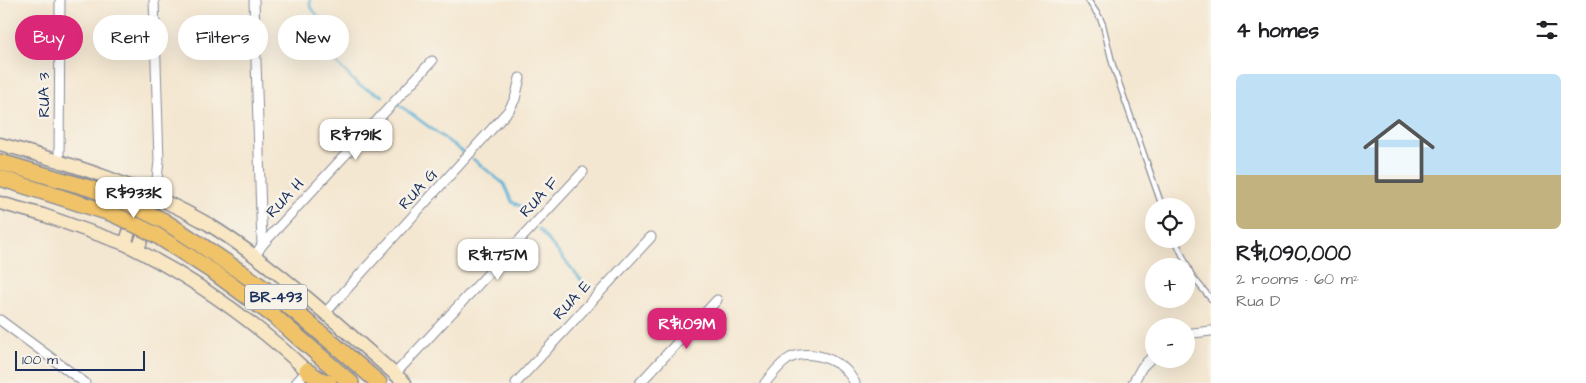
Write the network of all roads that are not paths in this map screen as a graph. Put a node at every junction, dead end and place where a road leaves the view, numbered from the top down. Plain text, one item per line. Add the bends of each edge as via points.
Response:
1 (60, 0) edge
2 (154, 0) edge
3 (254, 0) edge
4 (1088, 0) edge
5 (432, 61) dead end
6 (520, 78) dead end
7 (0, 144) edge
8 (59, 160) junction
9 (0, 162) edge
10 (583, 172) dead end
11 (0, 178) edge
12 (142, 191) junction
13 (156, 197) junction
14 (1159, 198) edge
15 (0, 203) edge
16 (651, 237) dead end
17 (125, 244) junction
18 (262, 245) junction
19 (1179, 248) edge
20 (138, 250) junction
21 (255, 256) junction
22 (1211, 299) edge
23 (717, 300) dead end
24 (326, 312) junction
25 (0, 320) edge
26 (1211, 331) edge
27 (1195, 333) edge
28 (1145, 364) edge
29 (308, 371) junction
30 (400, 379) edge
31 (85, 383) edge
32 (296, 383) edge
33 (328, 383) edge
34 (352, 383) edge
35 (379, 383) edge
36 (516, 383) edge
37 (640, 383) edge
38 (765, 383) edge
39 (855, 383) edge
40 (1134, 383) edge

1 - 8 street, RUA 3
2 - 13 street via 159,161
3 - 18 street
4 - 14 lane via 1103,25 1113,66
5 - 18 street, RUA H
6 - 24 street, RUA G via 509,110
7 - 8 main road
8 - 12 main road
9 - 35 highway, BR-493, bridge via 89,188 164,221 287,305
10 - 30 street, RUA F
11 - 34 highway, BR-493, bridge via 113,214 156,235 275,317
12 - 13 main road
12 - 17 main road
13 - 20 main road
13 - 21 main road via 208,224
15 - 17 main road
16 - 36 street, RUA E
17 - 20 main road
18 - 21 street, RUA H
19 - 22 lane via 1192,276
20 - 29 main road via 232,307
21 - 24 main road
23 - 37 street
24 - 30 main road
25 - 31 street
26 - 27 street
28 - 40 street
29 - 32 street
29 - 33 highway
38 - 39 street via 788,359 802,355 822,357 836,363

